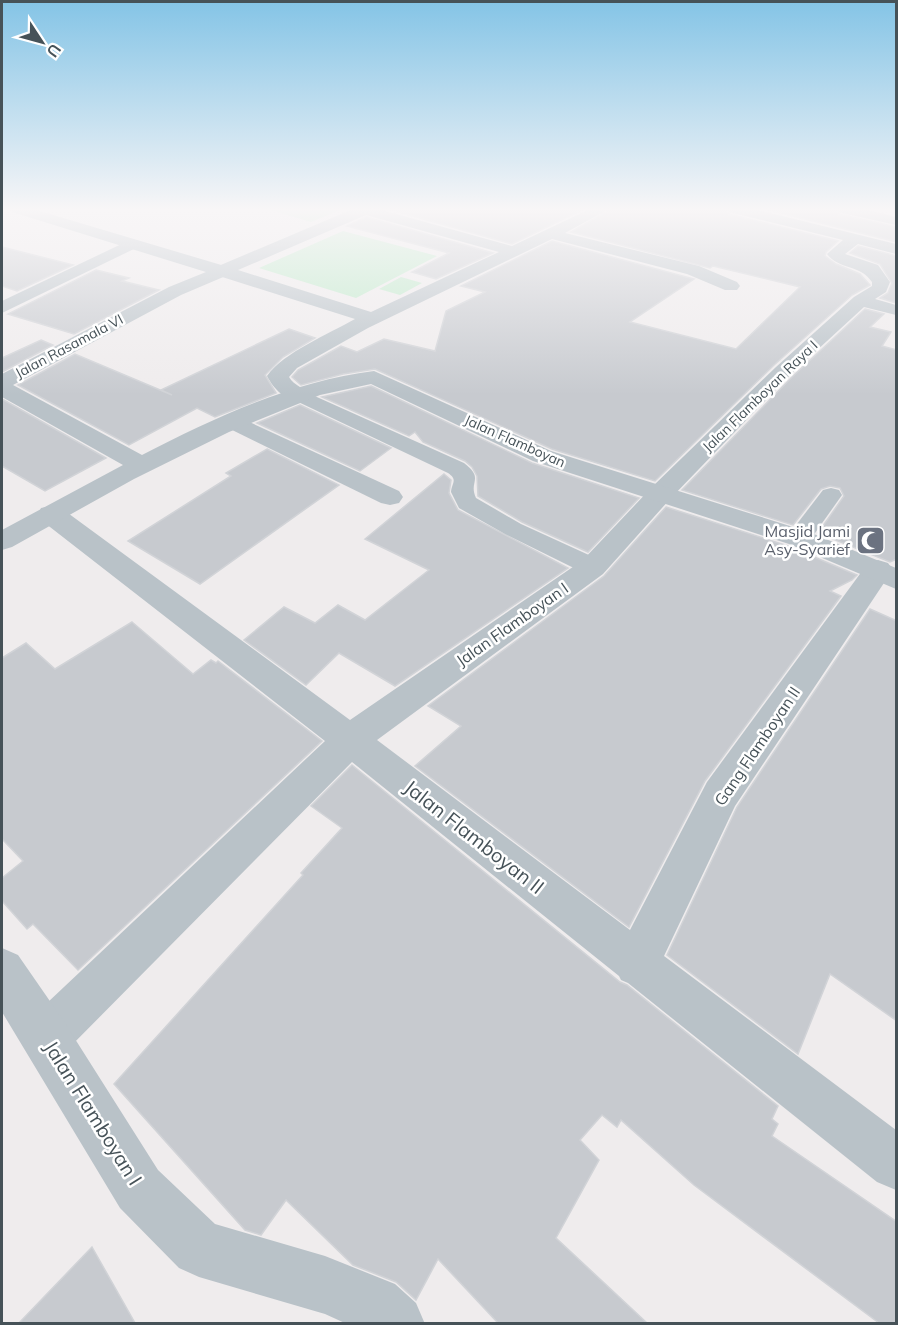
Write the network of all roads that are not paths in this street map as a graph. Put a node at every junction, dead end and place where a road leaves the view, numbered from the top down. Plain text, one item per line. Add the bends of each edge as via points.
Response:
1 (77, 271) edge
2 (222, 271) joint
3 (473, 271) edge
4 (695, 271) edge
5 (874, 271) edge
6 (731, 286) dead end
7 (860, 301) junction
8 (2, 308) edge
9 (897, 310) edge
10 (373, 319) junction
11 (2, 382) edge
12 (2, 388) edge
13 (300, 395) junction
14 (232, 421) junction
15 (139, 464) junction
16 (661, 494) junction
17 (831, 495) dead end
18 (390, 496) dead end
19 (51, 513) junction
20 (799, 538) junction
21 (2, 541) edge
22 (593, 567) junction
23 (887, 574) edge
24 (350, 740) junction
25 (637, 964) junction
26 (2, 971) edge
27 (46, 1037) junction
28 (897, 1163) edge
29 (395, 1323) edge

1 - 8 street
2 - 10 street
2 - 11 street, Jalan Rasamala VI via 175,291
3 - 10 street
4 - 6 street
5 - 7 street, Jalan Flamboyan Raya I via 880,288
7 - 9 street
7 - 16 street, Jalan Flamboyan Raya I via 783,371
10 - 13 street via 290,364 278,376 283,386
12 - 15 street
13 - 14 street, Jalan Flamboyan
13 - 16 street, Jalan Flamboyan via 360,378 383,379 542,456
13 - 22 lane via 456,468 464,474 461,489 467,503
14 - 15 street, Jalan Flamboyan
14 - 18 street
15 - 19 street
16 - 20 street, Jalan Flamboyan
16 - 22 street, Jalan Flamboyan I
17 - 20 lane
19 - 21 street
19 - 24 street, Jalan Flamboyan II
20 - 23 street, Jalan Flamboyan
22 - 24 street, Jalan Flamboyan I
23 - 25 street, Gang Flamboyan II via 721,794
24 - 25 street, Jalan Flamboyan II
24 - 27 street, Jalan Flamboyan I
25 - 28 street, Jalan Flamboyan II
26 - 27 street, Jalan Flamboyan I
27 - 29 street, Jalan Flamboyan I via 139,1189 199,1248 325,1285 375,1305

